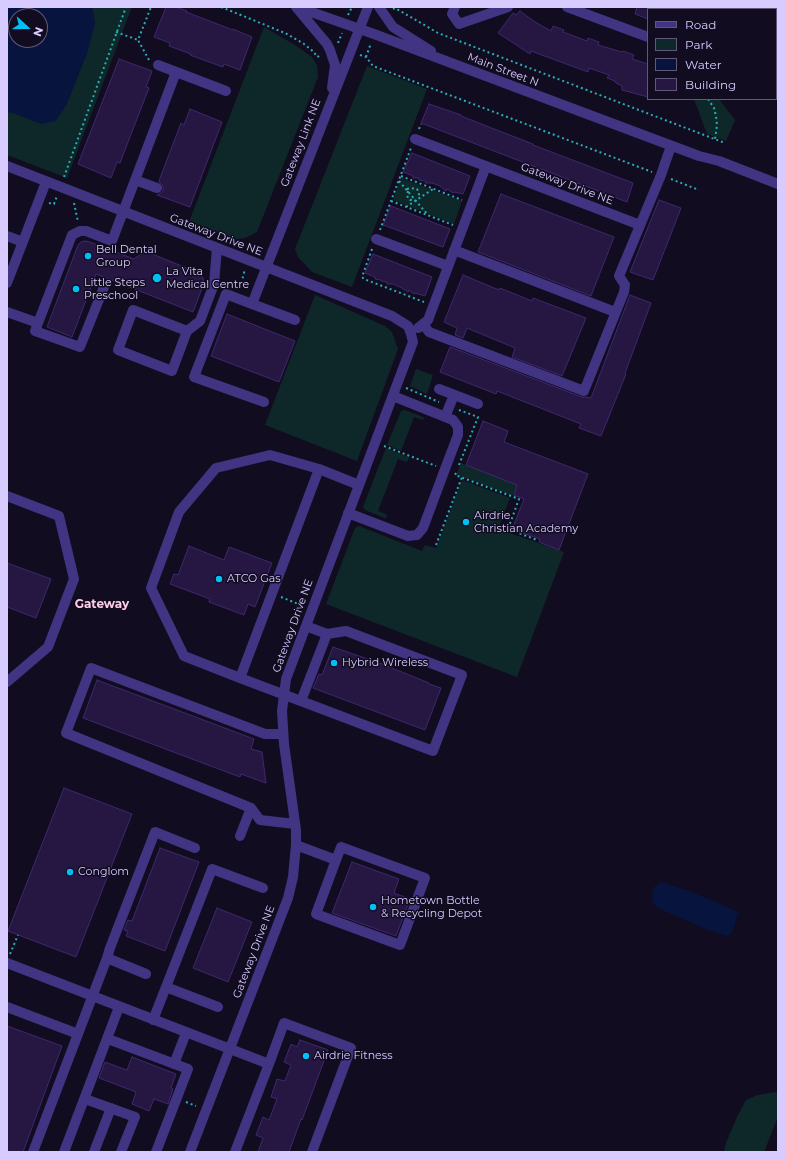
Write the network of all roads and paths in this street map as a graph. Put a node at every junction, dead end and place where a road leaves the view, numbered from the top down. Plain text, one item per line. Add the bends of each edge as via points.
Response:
1 (126, 7) edge
2 (151, 7) edge
3 (221, 7) edge
4 (296, 7) edge
5 (368, 7) edge
6 (379, 7) edge
7 (455, 7) edge
8 (508, 7) edge
9 (568, 7) edge
10 (395, 8) dead end
11 (360, 29) junction
12 (116, 32) junction
13 (647, 37) edge
14 (138, 40) junction
15 (316, 57) dead end
16 (366, 57) dead end
17 (449, 62) junction
18 (158, 65) joint
19 (176, 72) junction
20 (226, 91) dead end
21 (331, 100) junction
22 (709, 100) edge
23 (421, 124) dead end
24 (415, 139) junction
25 (715, 139) junction
26 (725, 143) dead end
27 (671, 146) junction
28 (7, 166) edge
29 (486, 166) junction
30 (661, 175) junction
31 (400, 176) junction
32 (64, 178) dead end
33 (135, 180) junction
34 (399, 181) junction
35 (46, 182) junction
36 (778, 184) edge
37 (156, 188) dead end
38 (433, 189) junction
39 (407, 190) junction
40 (699, 190) dead end
41 (419, 199) junction
42 (415, 200) junction
43 (391, 201) junction
44 (464, 201) dead end
45 (74, 203) dead end
46 (406, 207) junction
47 (123, 211) junction
48 (429, 216) junction
49 (640, 225) junction
50 (454, 226) dead end
51 (80, 231) junction
52 (7, 236) edge
53 (376, 239) junction
54 (23, 242) junction
55 (217, 248) junction
56 (454, 250) junction
57 (448, 266) junction
58 (266, 267) junction
59 (245, 268) dead end
60 (7, 283) edge
61 (104, 286) dead end
62 (236, 298) junction
63 (252, 304) junction
64 (433, 306) junction
65 (7, 312) edge
66 (615, 312) junction
67 (295, 320) dead end
68 (38, 323) junction
69 (423, 324) junction
70 (187, 331) junction
71 (411, 334) junction
72 (397, 384) junction
73 (439, 389) dead end
74 (454, 395) junction
75 (393, 396) junction
76 (264, 402) dead end
77 (478, 404) dead end
78 (450, 406) junction
79 (445, 417) junction
80 (375, 443) junction
81 (319, 469) junction
82 (445, 469) junction
83 (456, 473) junction
84 (462, 477) junction
85 (359, 485) junction
86 (7, 496) edge
87 (348, 513) junction
88 (536, 540) dead end
89 (436, 545) dead end
90 (272, 594) junction
91 (312, 609) junction
92 (306, 626) junction
93 (327, 634) junction
94 (240, 678) junction
95 (7, 682) edge
96 (283, 694) junction
97 (301, 701) junction
98 (283, 734) junction
99 (251, 808) junction
100 (295, 824) junction
101 (240, 836) dead end
102 (296, 845) junction
103 (195, 848) dead end
104 (336, 860) junction
105 (263, 888) dead end
106 (18, 934) dead end
107 (107, 958) junction
108 (8, 961) edge
109 (146, 974) dead end
110 (166, 986) junction
111 (92, 996) junction
112 (119, 1007) junction
113 (218, 1007) dead end
114 (7, 1008) edge
115 (153, 1020) junction
116 (186, 1033) junction
117 (78, 1034) junction
118 (108, 1039) junction
119 (229, 1050) junction
120 (174, 1064) junction
121 (269, 1064) junction
122 (85, 1099) junction
123 (111, 1108) junction
124 (33, 1152) edge
125 (64, 1152) edge
126 (94, 1152) edge
127 (121, 1152) edge
128 (156, 1152) edge
129 (190, 1152) edge
130 (235, 1152) edge
131 (312, 1152) edge

1 - 12 path
2 - 14 path
3 - 15 path via 285,33 304,44
4 - 11 street, Main Street N
4 - 21 street via 330,50 335,65
5 - 11 street, Gateway Link NE
6 - 17 street via 393,27
7 - 8 street via 452,14 459,24
9 - 13 street
10 - 25 path via 438,33
11 - 17 street, Main Street N
11 - 21 street, Gateway Link NE
12 - 14 path
12 - 32 path
14 - 18 path via 150,62
16 - 30 path via 373,66
17 - 27 street, Main Street N
18 - 19 street
19 - 20 street
19 - 33 street
21 - 58 street, Gateway Link NE
22 - 25 path via 716,116
23 - 24 path
24 - 29 street, Gateway Drive NE
24 - 31 path
25 - 26 path
27 - 30 street
27 - 36 street, Main Street N
28 - 35 street, Gateway Drive NE
29 - 49 street, Gateway Drive NE
29 - 56 street
30 - 40 path
30 - 49 street
31 - 34 path
31 - 38 path
33 - 37 street
33 - 47 street
34 - 39 path
34 - 43 path
35 - 47 street, Gateway Drive NE
35 - 54 street
38 - 41 path
38 - 44 path
39 - 41 path via 417,189
39 - 42 path via 408,198
41 - 42 path
42 - 46 path
42 - 48 path
43 - 46 path
43 - 53 path
45 - 51 path
46 - 48 path
47 - 51 street via 112,242
47 - 55 street, Gateway Drive NE
48 - 50 path
49 - 66 street via 619,276 625,286
51 - 68 street via 72,235
52 - 54 street
53 - 57 street
53 - 64 path via 362,277
54 - 60 street
55 - 58 street, Gateway Drive NE
55 - 70 street via 214,284 200,321
56 - 57 street
56 - 66 street
57 - 64 street
58 - 63 street, Gateway Link NE
58 - 71 street, Gateway Drive NE via 392,316 408,326
59 - 62 path
61 - 68 street via 80,347 35,331
62 - 63 street
62 - 76 street via 226,294 194,377
63 - 67 street
64 - 69 street via 428,320
65 - 68 street
66 - 69 street via 584,391 429,332
69 - 71 street
70 - 70 street via 172,371 118,350 133,310
71 - 72 street, Gateway Drive NE via 413,342
72 - 75 street, Gateway Drive NE
72 - 78 path
73 - 74 street
74 - 77 street
74 - 78 street
75 - 79 street
75 - 80 street, Gateway Drive NE
78 - 79 street
78 - 83 path via 478,417
79 - 82 street via 453,420 458,427 458,435
80 - 82 path
80 - 85 street, Gateway Drive NE
81 - 85 street
81 - 90 street
81 - 94 street via 270,455 216,468 179,512 151,588 184,656
82 - 83 path
82 - 87 street via 423,528 417,535 408,536
83 - 84 path via 455,475
84 - 88 path via 519,500 508,530
84 - 89 path
85 - 87 street, Gateway Drive NE
86 - 95 street via 59,516 74,578 48,647
87 - 91 street, Gateway Drive NE
90 - 91 path
90 - 94 street
91 - 92 street, Gateway Drive NE
92 - 93 street
92 - 96 street, Gateway Drive NE
93 - 97 street
93 - 97 street via 346,631 462,675 433,751
94 - 96 street
96 - 97 street
96 - 98 street, Gateway Drive NE
98 - 99 street via 265,734 91,668 66,733
98 - 100 street, Gateway Drive NE
99 - 100 street via 260,820
99 - 101 street
100 - 102 street, Gateway Drive NE
102 - 104 street
102 - 119 street, Gateway Drive NE via 288,898
103 - 107 street via 154,832
104 - 104 street via 341,847 425,878 400,945 316,914
105 - 110 street via 212,868
106 - 108 path
107 - 109 street
107 - 111 street
108 - 111 street
110 - 113 street
110 - 115 street
111 - 112 street
111 - 117 street
112 - 115 street
112 - 118 street
114 - 117 street
115 - 116 street
116 - 119 street
116 - 120 street
117 - 124 street
118 - 120 street
118 - 122 street
119 - 121 street
119 - 129 street, Gateway Drive NE
120 - 128 street via 188,1068
121 - 130 street
121 - 131 street via 284,1023 351,1048
122 - 123 street
122 - 125 street
123 - 126 street
123 - 127 street via 135,1117

